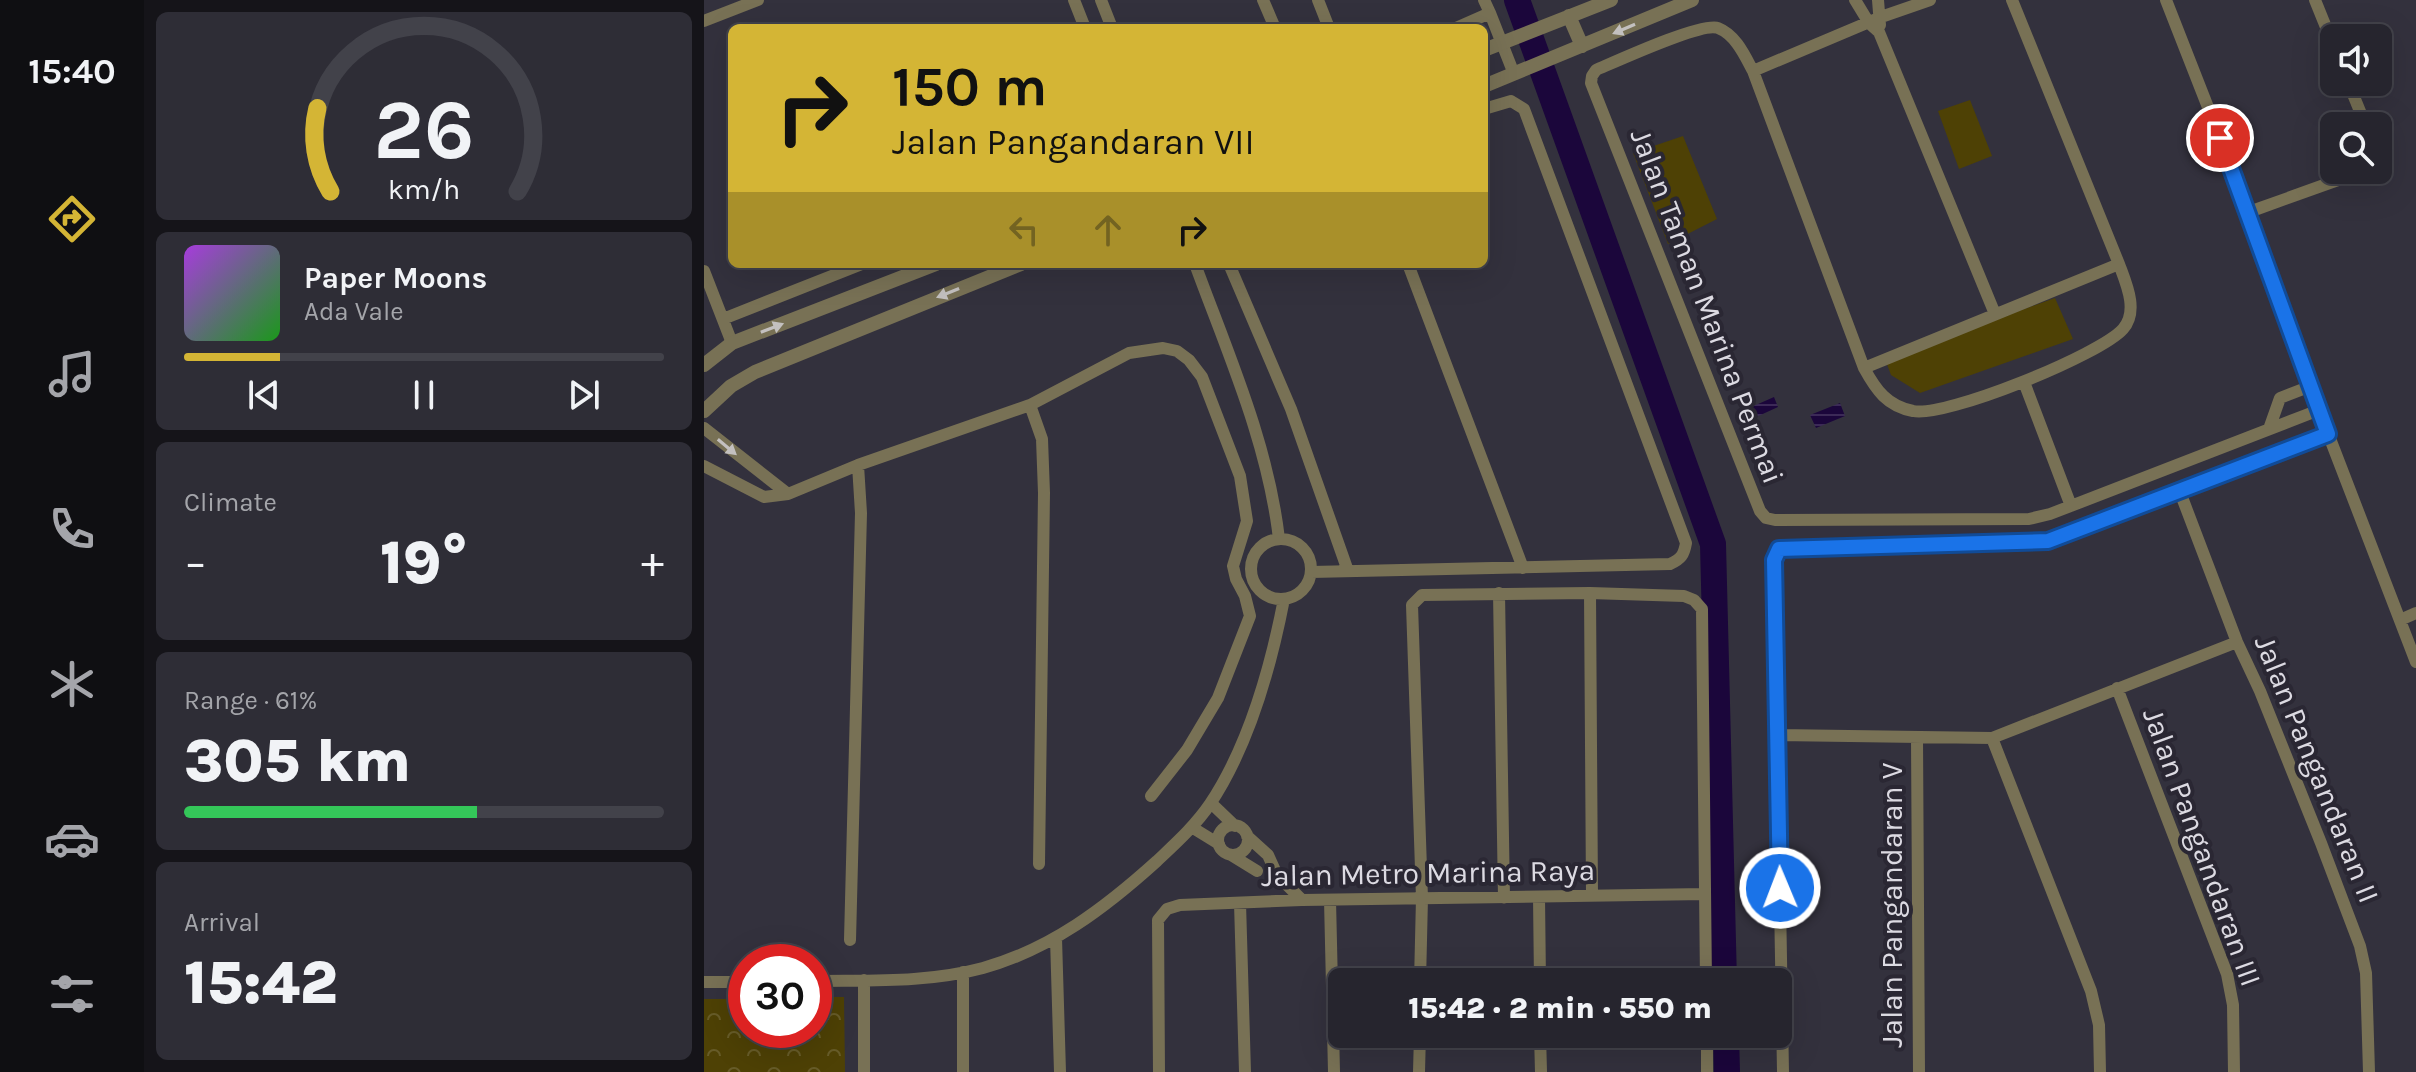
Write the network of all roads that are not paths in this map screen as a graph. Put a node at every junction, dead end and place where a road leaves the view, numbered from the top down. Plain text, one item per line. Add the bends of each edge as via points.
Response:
1 (758, 0) edge
2 (1074, 0) edge
3 (1101, 0) edge
4 (1263, 0) edge
5 (1318, 0) edge
6 (1484, 0) edge
7 (1611, 0) edge
8 (1692, 0) edge
9 (1855, 0) edge
10 (1878, 0) edge
11 (1930, 0) edge
12 (2012, 0) edge
13 (2166, 0) edge
14 (2315, 0) edge
15 (1490, 13) junction
16 (1569, 16) junction
17 (1875, 20) junction
18 (704, 21) edge
19 (1083, 24) edge
20 (1110, 24) edge
21 (1273, 24) edge
22 (1327, 24) edge
23 (1465, 24) edge
24 (2325, 24) edge
25 (1502, 43) junction
26 (1582, 46) junction
27 (1488, 48) edge
28 (1753, 71) junction
29 (1514, 74) junction
30 (1488, 84) edge
31 (1488, 108) edge
32 (2327, 184) edge
33 (2249, 212) junction
34 (2119, 264) junction
35 (849, 268) edge
36 (926, 268) edge
37 (1011, 268) edge
38 (1196, 268) edge
39 (1231, 268) edge
40 (1410, 268) edge
41 (704, 271) edge
42 (1995, 314) junction
43 (723, 319) junction
44 (732, 343) junction
45 (704, 365) edge
46 (1864, 368) junction
47 (2024, 382) junction
48 (2311, 386) junction
49 (1030, 405) junction
50 (2319, 410) junction
51 (704, 411) edge
52 (704, 428) edge
53 (2269, 429) junction
54 (2328, 434) junction
55 (858, 465) junction
56 (704, 466) edge
57 (2180, 492) junction
58 (788, 494) junction
59 (2071, 506) junction
60 (1279, 539) junction
61 (1523, 568) junction
62 (1348, 571) junction
63 (1311, 572) junction
64 (1499, 593) junction
65 (1590, 593) junction
66 (1284, 599) junction
67 (2416, 613) edge
68 (2400, 620) junction
69 (2237, 642) junction
70 (2416, 662) edge
71 (2117, 688) junction
72 (1778, 735) junction
73 (1917, 738) junction
74 (1992, 738) junction
75 (1151, 796) dead end
76 (1211, 803) junction
77 (1235, 826) junction
78 (1193, 828) junction
79 (1247, 836) junction
80 (1219, 844) junction
81 (1231, 855) junction
82 (1039, 864) dead end
83 (1268, 873) junction
84 (1705, 894) junction
85 (1592, 895) junction
86 (1539, 897) junction
87 (1422, 898) junction
88 (1504, 898) junction
89 (1302, 900) junction
90 (1330, 900) junction
91 (1240, 903) junction
92 (1056, 938) junction
93 (850, 940) dead end
94 (1420, 968) edge
95 (1540, 968) edge
96 (1706, 968) edge
97 (963, 972) junction
98 (864, 980) junction
99 (832, 981) edge
100 (704, 982) edge
101 (728, 982) edge
102 (1420, 1048) edge
103 (1540, 1048) edge
104 (1707, 1048) edge
105 (864, 1072) edge
106 (963, 1072) edge
107 (1060, 1072) edge
108 (1159, 1072) edge
109 (1245, 1072) edge
110 (1334, 1072) edge
111 (1419, 1072) edge
112 (1541, 1072) edge
113 (1707, 1072) edge
114 (1783, 1072) edge
115 (1919, 1072) edge
116 (2100, 1072) edge
117 (2234, 1072) edge
118 (2369, 1072) edge

1 - 18 street
2 - 19 street
3 - 20 street
4 - 21 street
5 - 22 street
6 - 15 street
7 - 16 street
8 -> 26 street
9 - 17 street
10 - 17 street
11 - 17 street
12 - 34 street
13 - 33 street
14 - 24 street
15 - 23 street
15 - 25 street
16 - 25 street
16 - 26 street
17 - 28 street
17 - 42 street
25 - 27 street
25 - 29 street
26 - 29 street
28 - 46 street, Jalan Taman Marina Permai
28 - 59 street, Jalan Taman Marina Permai via 1730,35 1711,27 1596,70 1591,83 1760,511 1775,520 2029,519
29 - 30 street
31 - 61 street via 1511,101 1524,109 1686,543 1680,560 1670,564
32 - 33 street
33 - 48 street
34 - 42 street
34 - 47 street, Jalan Taman Marina Permai via 2130,297 2124,328
35 - 43 street
44 -> 36 street
37 -> 51 street via 755,372
38 - 60 street via 1259,438
39 - 62 street via 1291,409
40 - 61 street
41 - 43 street
42 - 46 street
43 - 44 street
44 - 45 street
46 - 47 street, Jalan Taman Marina Permai via 1891,404 1928,413
47 - 59 street
48 - 50 street
48 - 53 street via 2280,398
49 - 55 street
49 - 75 street via 1129,353 1177,351 1202,377 1240,476 1247,521 1233,566 1250,616 1218,698
49 - 82 street via 1042,439 1044,493
50 - 53 street, Jalan Taman Marina Permai
50 - 54 street
52 -> 58 street
53 - 59 street, Jalan Taman Marina Permai
54 - 57 street
54 - 68 street
55 - 58 street
55 - 93 street
56 - 58 street via 764,497
57 - 69 street, Jalan Pangandaran II
57 - 72 street via 2048,541 1779,549 1774,560
60 - 63 street via 1303,548
60 - 66 street via 1256,552 1252,578 1271,597
61 - 62 street
62 - 63 street
63 - 66 street via 1307,585
64 - 65 street
64 - 87 street via 1422,595 1412,605
64 - 88 street
65 - 84 street via 1684,596 1702,609
65 - 85 street
66 - 76 street via 1263,682
67 - 68 street
68 - 70 street
69 - 71 street
69 - 118 street, Jalan Pangandaran II via 2364,960
71 - 74 street
71 - 117 street, Jalan Pangandaran III via 2227,974
72 - 73 street
72 - 114 street
73 - 74 street
73 - 115 street, Jalan Pangandaran V
74 - 116 street via 2091,991 2099,1025
76 - 77 street
76 - 78 street
77 - 79 street
77 - 80 street via 1224,828
78 - 80 street
78 - 92 street via 1105,906
79 - 81 street via 1242,852
79 - 83 street via 1268,855
80 - 81 street
81 - 83 street
83 - 89 street
84 - 85 street, Jalan Metro Marina Raya
84 - 96 street
85 - 86 street, Jalan Metro Marina Raya
86 - 88 street, Jalan Metro Marina Raya
86 - 95 street
87 - 88 street, Jalan Metro Marina Raya
87 - 90 street, Jalan Metro Marina Raya
87 - 94 street
89 - 90 street, Jalan Metro Marina Raya
89 - 91 street, Jalan Metro Marina Raya
90 - 110 street
91 - 108 street, Jalan Metro Marina Raya via 1180,905 1167,909 1158,920
91 - 109 street
92 - 97 street
92 - 107 street
97 - 98 street via 913,981
97 - 106 street
98 - 99 street
98 - 105 street
100 - 101 street
102 - 111 street
103 - 112 street
104 - 113 street

